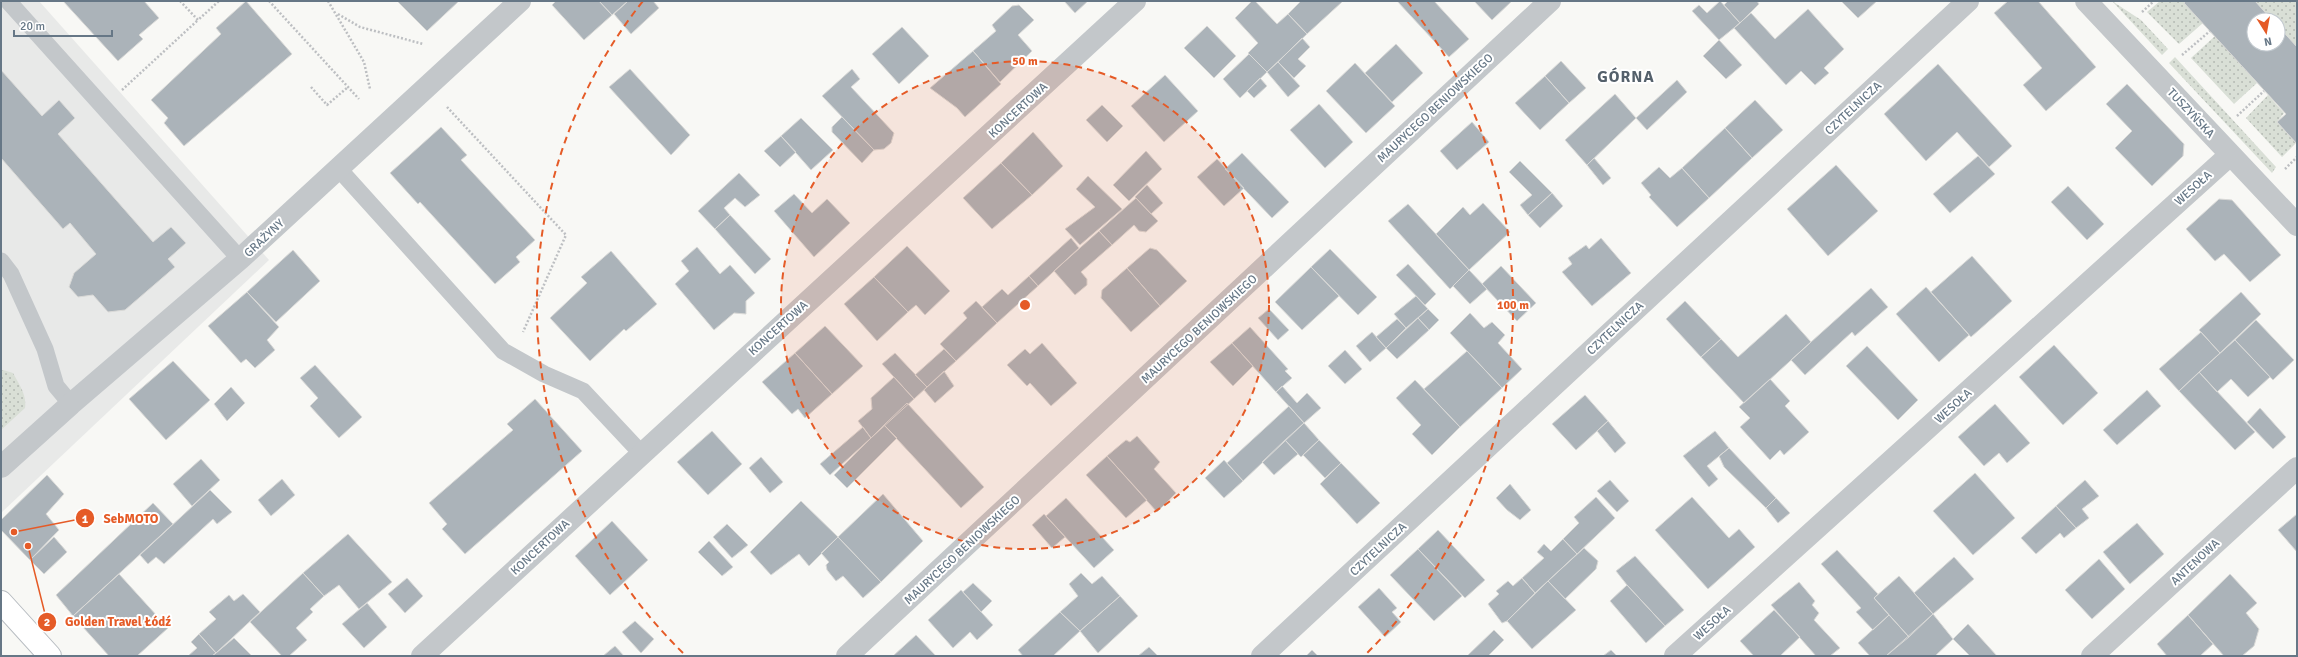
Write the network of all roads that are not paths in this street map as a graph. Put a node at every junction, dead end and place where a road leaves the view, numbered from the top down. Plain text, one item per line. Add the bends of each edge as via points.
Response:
1 (8, 1) edge
2 (520, 1) edge
3 (1135, 1) edge
4 (1550, 1) edge
5 (1968, 1) edge
6 (2086, 1) edge
7 (2230, 155) junction
8 (338, 168) junction
9 (2297, 225) edge
10 (240, 259) junction
11 (1, 261) edge
12 (71, 404) junction
13 (641, 453) junction
14 (1, 467) edge
15 (2297, 468) edge
16 (1, 602) edge
17 (50, 656) edge
18 (422, 656) edge
19 (847, 656) edge
20 (1262, 656) edge
21 (1675, 656) edge
22 (2092, 656) edge

1 - 10 lane
2 - 8 street, GRAŻYNY
3 - 13 street, KONCERTOWA
4 - 19 street, MAURYCEGO BENIOWSKIEGO
5 - 20 street, CZYTELNICZA
6 - 7 street, TUSZYŃSKA
7 - 9 street, TUSZYŃSKA
7 - 21 street, WESOŁA
8 - 10 street, GRAŻYNY
8 - 13 lane via 503,351 544,374 583,391
10 - 12 street, GRAŻYNY
11 - 12 lane via 11,274 45,349 56,386
12 - 14 street, GRAŻYNY
13 - 18 street, KONCERTOWA
15 - 22 street, ANTENOWA
16 - 17 main road

